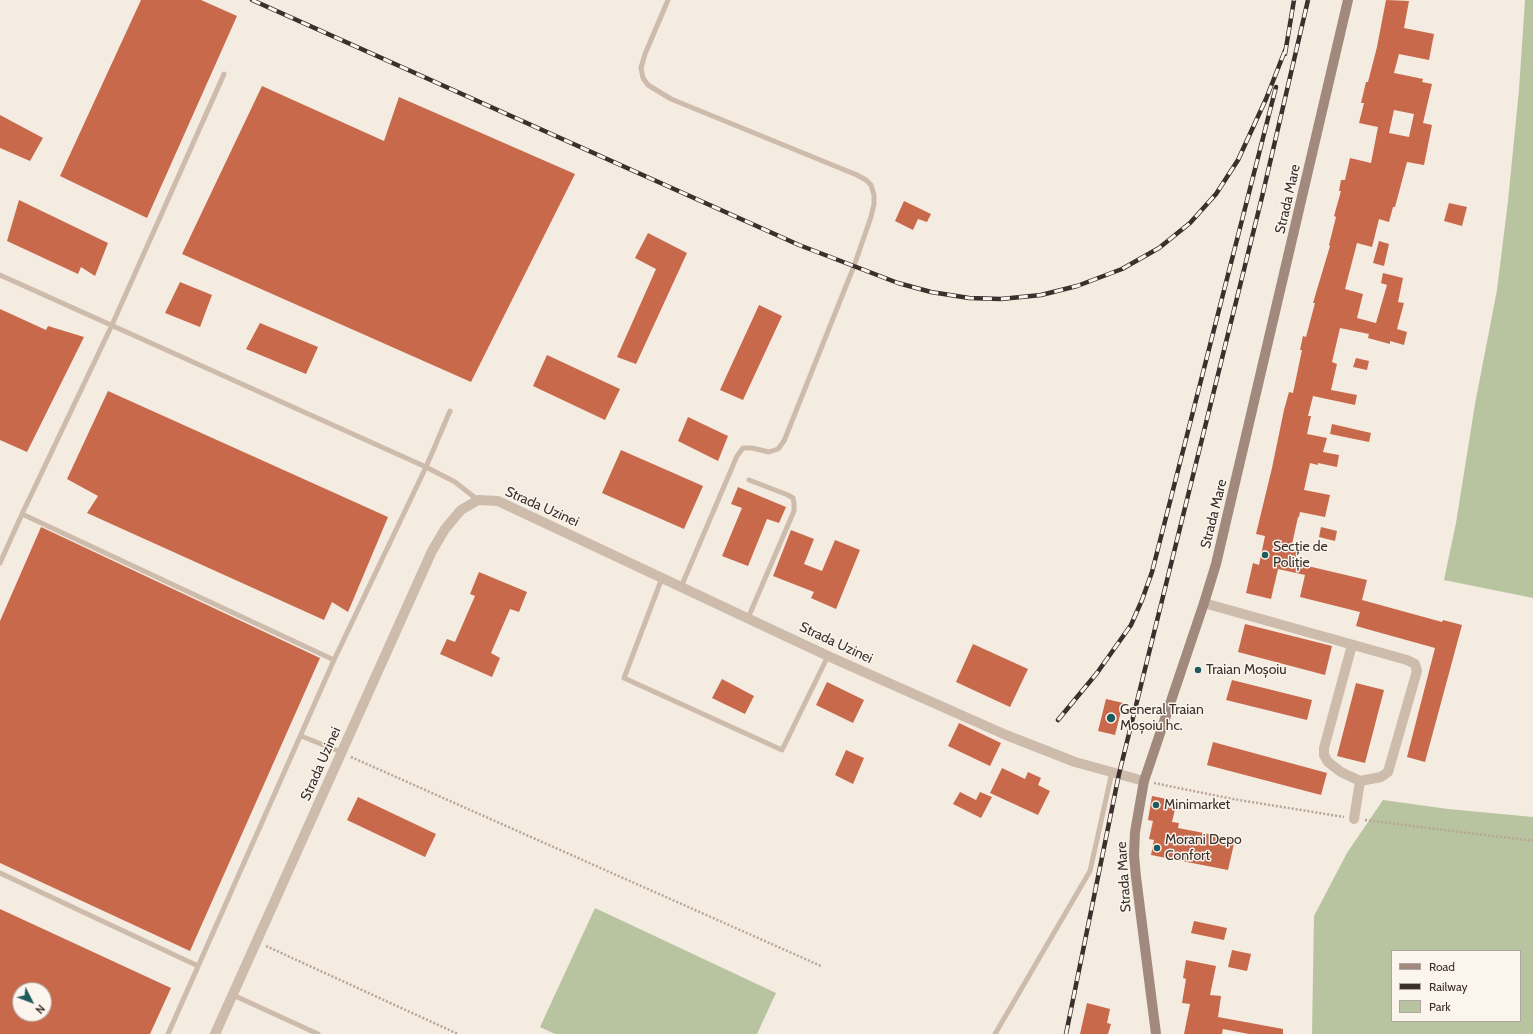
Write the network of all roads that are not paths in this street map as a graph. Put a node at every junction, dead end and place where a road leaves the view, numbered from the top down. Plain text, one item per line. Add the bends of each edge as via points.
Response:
1 (668, 0) edge
2 (1348, 0) edge
3 (224, 74) dead end
4 (0, 275) edge
5 (112, 325) junction
6 (450, 411) dead end
7 (426, 467) junction
8 (749, 480) dead end
9 (478, 500) junction
10 (22, 514) junction
11 (0, 563) edge
12 (662, 578) junction
13 (680, 587) junction
14 (1204, 603) junction
15 (748, 618) junction
16 (1352, 645) junction
17 (828, 656) junction
18 (334, 660) junction
19 (301, 736) junction
20 (341, 752) junction
21 (1112, 772) junction
22 (1144, 781) junction
23 (1360, 781) junction
24 (1354, 818) road end
25 (0, 873) edge
26 (198, 966) junction
27 (233, 995) junction
28 (168, 1034) edge
29 (215, 1034) edge
30 (318, 1034) edge
31 (995, 1034) edge
32 (1156, 1034) edge

1 - 13 lane via 641,68 648,85 671,98 857,174 871,185 874,199 871,217 854,266 784,441 778,449 769,452 743,448 737,456
2 - 14 main road, Strada Mare via 1227,520
3 - 5 lane
4 - 5 lane
5 - 7 lane
5 - 10 lane
6 - 7 lane
7 - 9 lane via 454,482
7 - 18 lane
8 - 15 lane via 793,498 794,511
9 - 12 street, Strada Uzinei via 498,501
9 - 20 street, Strada Uzinei via 461,510 432,551
10 - 11 lane
10 - 18 lane
12 - 13 street, Strada Uzinei
12 - 17 lane via 624,678 782,750
13 - 15 street, Strada Uzinei
14 - 16 street
14 - 22 main road, Strada Mare
15 - 17 street, Strada Uzinei
16 - 23 street via 1324,755 1328,762 1341,772
16 - 23 street via 1407,660 1415,664 1417,671 1388,772 1381,777
17 - 21 street, Strada Uzinei via 1006,735 1075,762
18 - 19 lane
19 - 20 lane
19 - 26 lane
20 - 27 street, Strada Uzinei
21 - 22 street, Strada Uzinei
21 - 31 lane via 1090,871
22 - 32 main road, Strada Mare via 1135,832 1134,855
23 - 24 street
25 - 26 lane
26 - 28 lane
27 - 29 street, Strada Uzinei
27 - 30 lane

